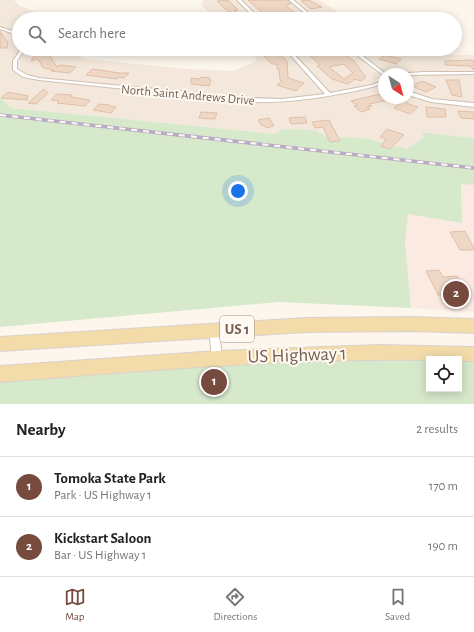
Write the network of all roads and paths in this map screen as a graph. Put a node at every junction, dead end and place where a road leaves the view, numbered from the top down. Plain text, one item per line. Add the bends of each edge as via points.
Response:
1 (240, 0) edge
2 (291, 0) edge
3 (251, 12) edge
4 (306, 12) edge
5 (0, 28) edge
6 (12, 32) edge
7 (18, 56) edge
8 (293, 56) edge
9 (361, 56) edge
10 (378, 70) edge
11 (414, 74) edge
12 (474, 74) edge
13 (378, 84) edge
14 (329, 95) junction
15 (414, 95) edge
16 (474, 105) edge
17 (474, 326) edge
18 (214, 330) junction
19 (0, 344) edge
20 (474, 354) edge
21 (216, 358) junction
22 (0, 374) edge

1 - 3 street
2 - 4 street
5 - 6 street
7 - 14 street, North Saint Andrews Drive via 15,61 15,70 25,76 39,79 276,102
8 - 14 street
9 - 10 street
11 - 12 street
13 - 14 street, North Saint Andrews Drive
15 - 16 street via 431,100
17 - 18 main road, US Highway 1 / US 1 via 355,324
18 - 19 main road, US Highway 1 / US 1
18 - 21 street
20 - 21 main road, US Highway 1 / US 1 via 344,352
21 - 22 main road, US Highway 1 / US 1

